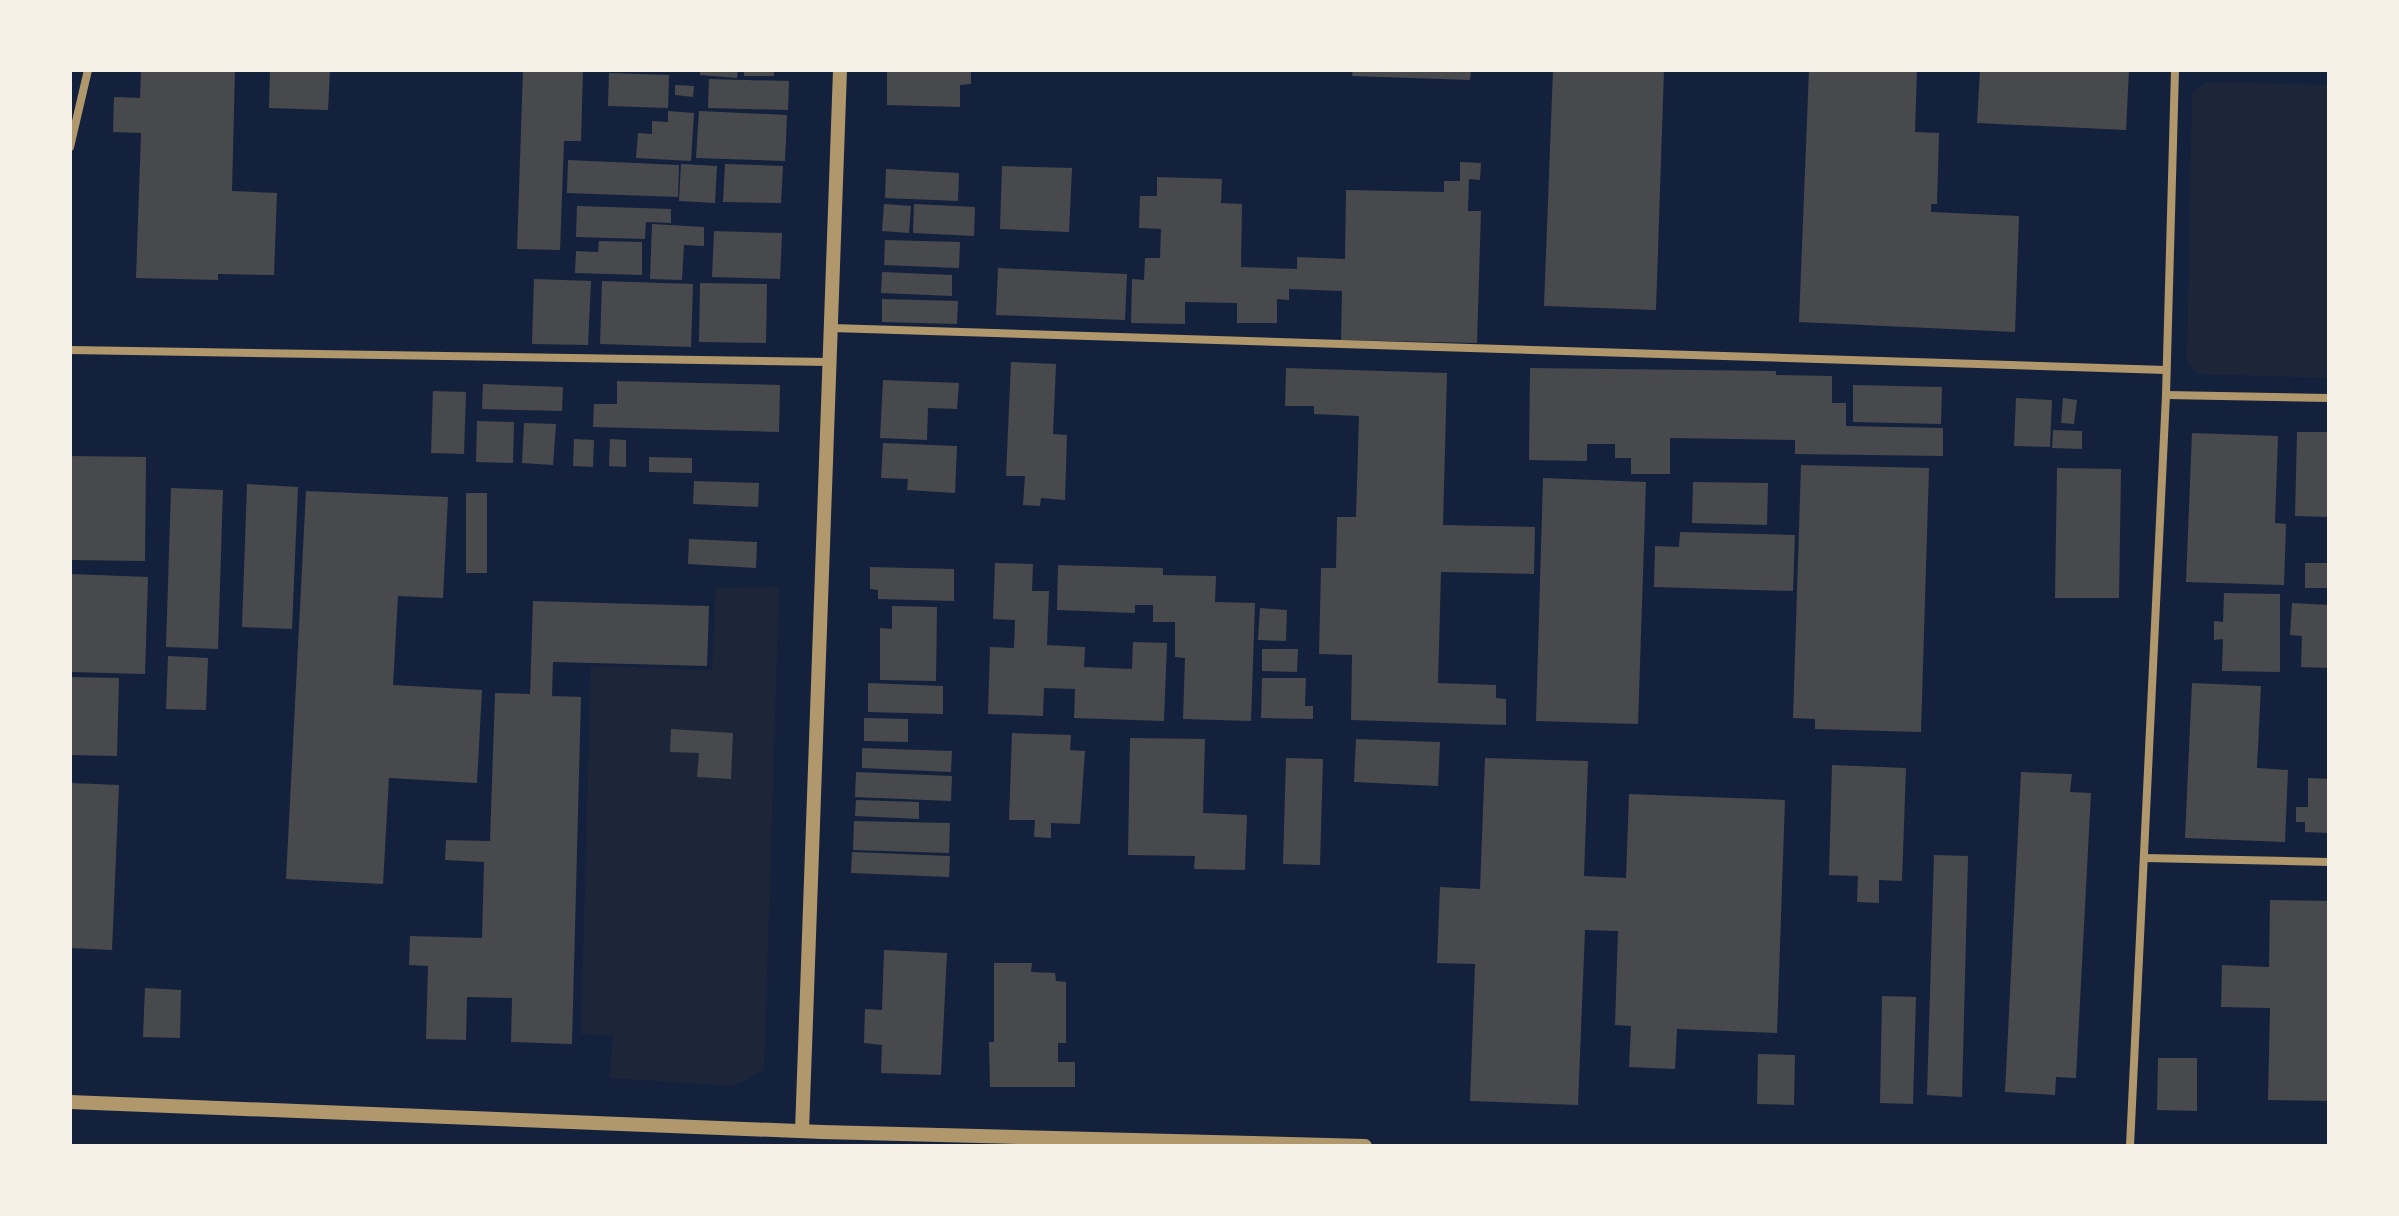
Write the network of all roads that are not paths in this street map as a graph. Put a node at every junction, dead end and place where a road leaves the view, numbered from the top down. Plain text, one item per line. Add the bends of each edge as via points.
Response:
1 (88, 70) edge
2 (840, 70) edge
3 (2175, 70) edge
4 (70, 147) edge
5 (832, 328) junction
6 (70, 350) edge
7 (831, 362) junction
8 (2166, 370) junction
9 (2166, 395) junction
10 (2329, 398) edge
11 (2144, 858) junction
12 (2329, 862) edge
13 (70, 1102) edge
14 (802, 1131) junction
15 (822, 1139) edge
16 (1365, 1146) edge
17 (2130, 1146) edge

1 - 4 street
2 - 5 street
3 - 8 street
5 - 7 street
5 - 8 street
6 - 7 street
7 - 14 street
8 - 9 street
9 - 10 street
9 - 11 street
11 - 12 street
11 - 17 street
13 - 14 street
14 - 15 street
15 - 16 street

